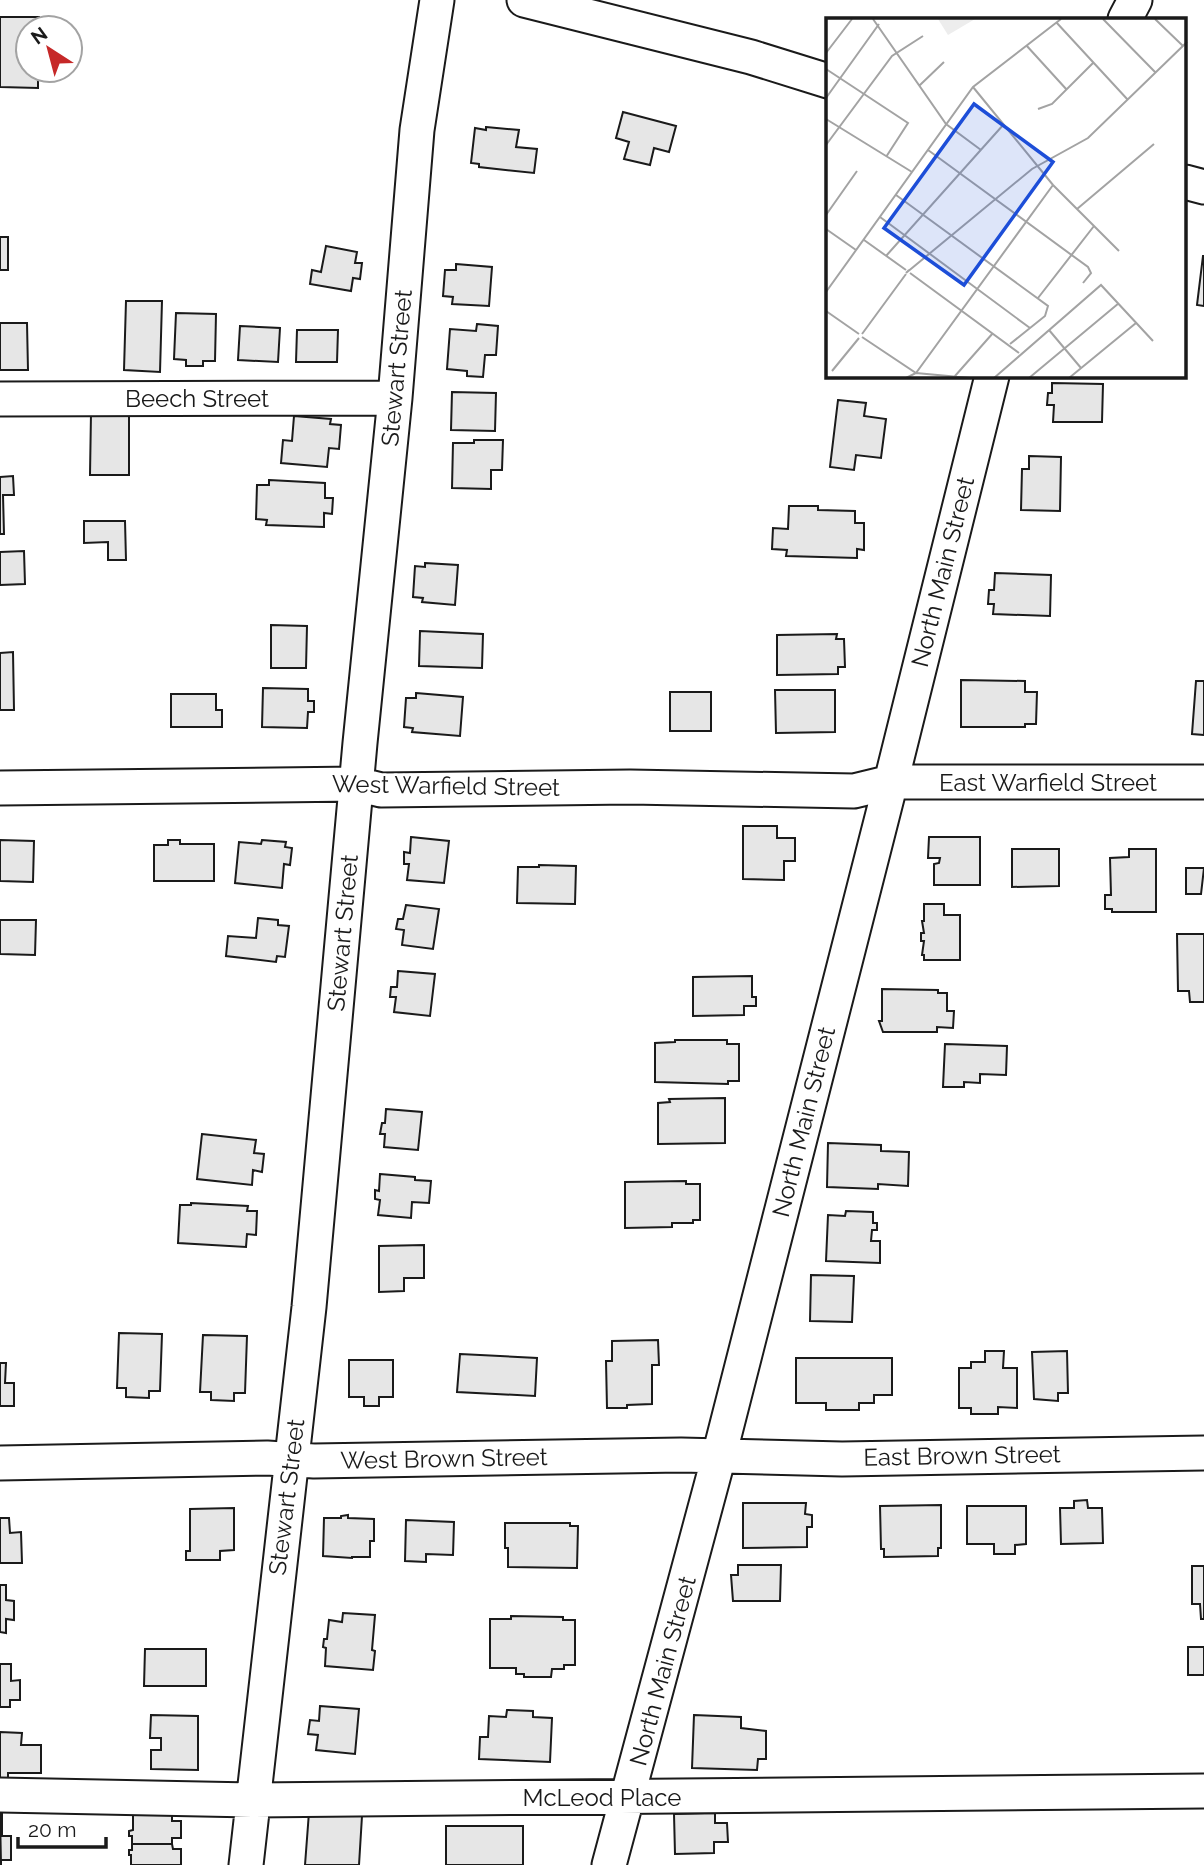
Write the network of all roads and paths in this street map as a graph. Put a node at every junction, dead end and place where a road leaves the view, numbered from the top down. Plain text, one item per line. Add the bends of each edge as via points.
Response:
1 (437, 0) edge
2 (524, 0) edge
3 (1135, 0) edge
4 (1126, 18) edge
5 (826, 80) edge
6 (1186, 182) edge
7 (1204, 187) edge
8 (992, 378) edge
9 (395, 398) junction
10 (0, 399) edge
11 (891, 782) junction
12 (1204, 782) edge
13 (357, 784) junction
14 (0, 788) edge
15 (1204, 1453) edge
16 (719, 1456) junction
17 (290, 1459) junction
18 (0, 1463) edge
19 (1204, 1791) edge
20 (0, 1795) edge
21 (629, 1798) junction
22 (253, 1800) junction
23 (246, 1865) edge
24 (609, 1865) edge

1 - 9 street, Stewart Street via 417,130
2 - 5 street
3 - 4 street
6 - 7 street
8 - 11 street, North Main Street
9 - 10 street, Beech Street
9 - 13 street, Stewart Street
11 - 12 street, East Warfield Street
11 - 13 street, West Warfield Street via 854,791 630,787 381,790
11 - 16 street, North Main Street
13 - 14 street, West Warfield Street
13 - 17 street, Stewart Street via 309,1307
15 - 16 street, East Brown Street via 842,1459
16 - 17 street, West Brown Street
16 - 21 street, North Main Street
17 - 18 street, West Brown Street
17 - 22 street, Stewart Street
19 - 21 street, McLeod Place
20 - 22 street, McLeod Place
21 - 22 street, McLeod Place
21 - 24 street, North Main Street
22 - 23 street, Stewart Street

